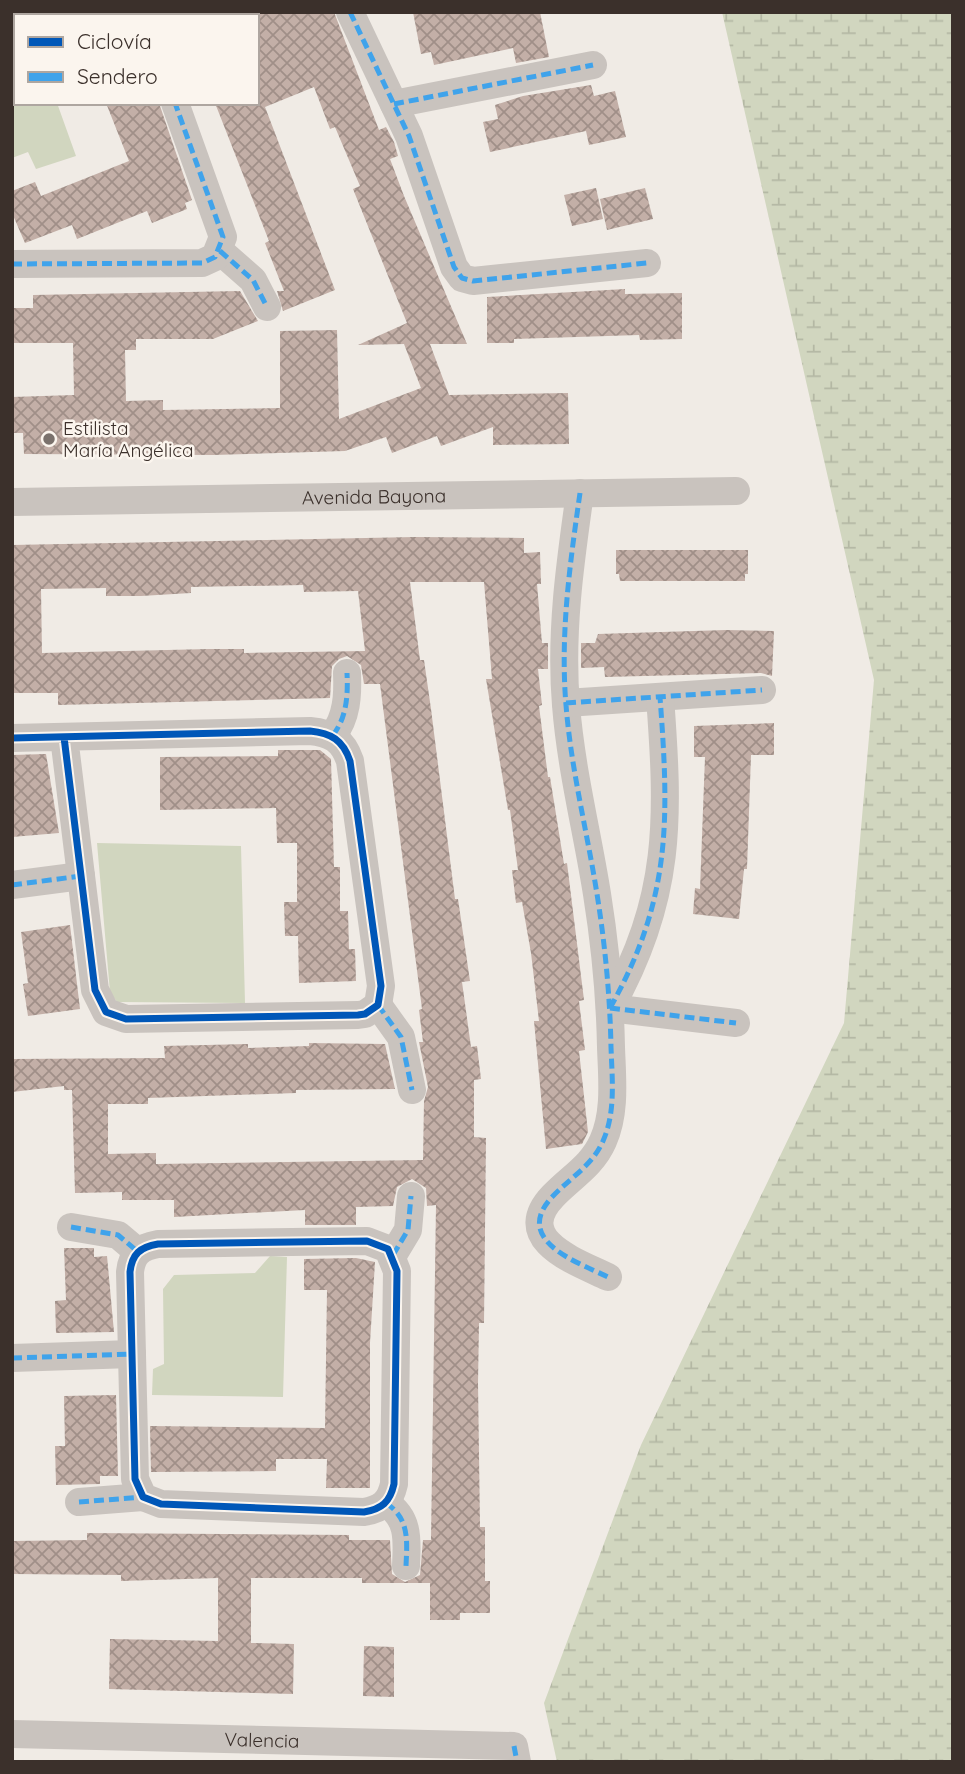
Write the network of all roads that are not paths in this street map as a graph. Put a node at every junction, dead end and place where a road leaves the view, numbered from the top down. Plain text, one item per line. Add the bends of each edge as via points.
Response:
1 (350, 12) edge
2 (593, 65) dead end
3 (394, 104) junction
4 (176, 105) edge
5 (220, 251) junction
6 (647, 263) dead end
7 (12, 264) edge
8 (267, 307) dead end
9 (736, 491) dead end
10 (580, 493) junction
11 (12, 502) edge
12 (347, 673) dead end
13 (762, 690) dead end
14 (660, 696) junction
15 (566, 703) junction
16 (333, 736) junction
17 (64, 737) junction
18 (12, 738) edge
19 (81, 876) junction
20 (12, 885) edge
21 (378, 1005) junction
22 (610, 1008) junction
23 (736, 1023) dead end
24 (412, 1090) dead end
25 (411, 1196) dead end
26 (71, 1227) dead end
27 (137, 1251) junction
28 (393, 1255) junction
29 (608, 1277) dead end
30 (132, 1354) junction
31 (12, 1358) edge
32 (143, 1497) junction
33 (79, 1502) dead end
34 (386, 1503) junction
35 (407, 1566) dead end
36 (12, 1734) edge
37 (515, 1754) edge

1 - 3 street
2 - 3 street
3 - 6 street via 462,278 473,281
4 - 5 street via 220,230
5 - 7 street via 202,262
5 - 8 street via 253,280
9 - 10 street, Avenida Bayona
10 - 11 street, Avenida Bayona
10 - 15 street via 565,630
12 - 16 street via 347,701
13 - 14 street
14 - 15 street
14 - 22 street via 665,799 660,878 644,939
15 - 22 street via 598,895
16 - 17 street via 310,731
16 - 21 street via 350,761 381,986
17 - 18 street
17 - 19 street
19 - 20 street
19 - 21 street via 97,998 106,1012 116,1017 358,1015
21 - 24 street via 401,1037
22 - 23 street
22 - 29 street via 612,1103 603,1141 587,1166 547,1203 541,1225 549,1246 558,1253
25 - 28 street via 408,1230
26 - 27 street via 118,1235
27 - 28 street via 158,1244 367,1241 382,1245
27 - 30 street via 130,1272
28 - 34 street via 397,1271 394,1484
30 - 31 street
30 - 32 street via 135,1479
32 - 33 street
32 - 34 street via 161,1504 364,1512
34 - 35 street via 407,1529
36 - 37 street, Valencia

